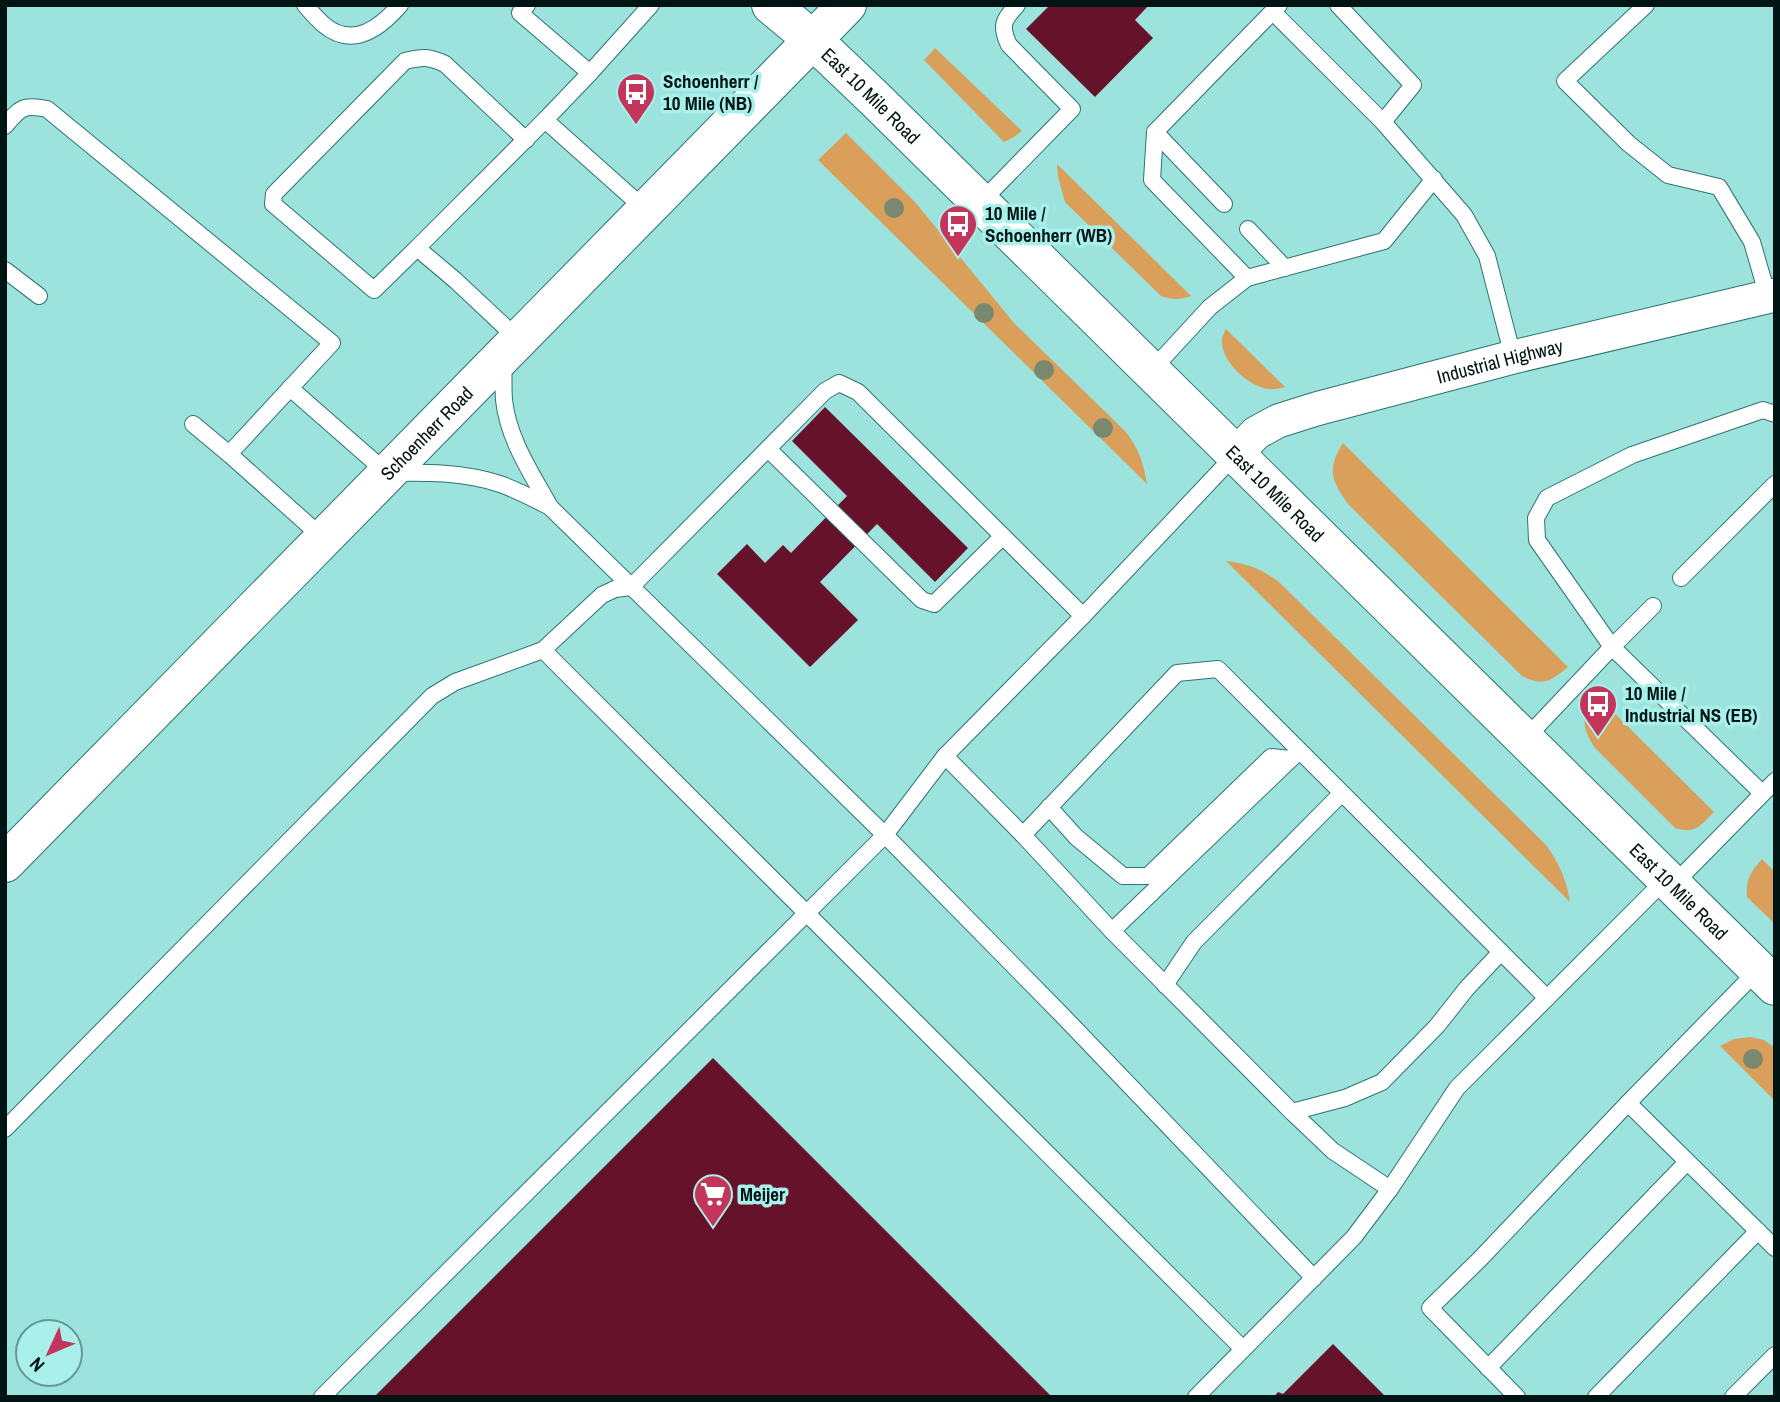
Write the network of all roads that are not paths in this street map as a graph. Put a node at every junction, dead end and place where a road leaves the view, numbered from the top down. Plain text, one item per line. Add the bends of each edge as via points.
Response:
1 (305, 5) edge
2 (400, 5) edge
3 (527, 5) edge
4 (651, 5) edge
5 (771, 5) edge
6 (848, 5) edge
7 (1338, 5) edge
8 (1646, 5) edge
9 (1012, 7) edge
10 (1276, 9) edge
11 (813, 40) junction
12 (590, 74) junction
13 (545, 120) junction
14 (1382, 122) junction
15 (5, 126) edge
16 (1155, 132) junction
17 (526, 139) junction
18 (1434, 179) junction
19 (980, 203) junction
20 (1224, 204) dead end
21 (647, 211) junction
22 (1248, 229) dead end
23 (417, 248) junction
24 (1285, 268) junction
25 (5, 270) edge
26 (1247, 278) junction
27 (39, 296) dead end
28 (1771, 296) edge
29 (511, 348) junction
30 (1513, 357) junction
31 (1151, 371) junction
32 (290, 388) junction
33 (1775, 414) edge
34 (192, 424) dead end
35 (768, 449) junction
36 (229, 454) junction
37 (1236, 454) junction
38 (387, 474) junction
39 (1775, 484) edge
40 (550, 507) junction
41 (1003, 536) junction
42 (323, 538) junction
43 (1681, 578) dead end
44 (632, 587) junction
45 (1653, 606) dead end
46 (1083, 616) junction
47 (1612, 647) junction
48 (543, 650) junction
49 (1525, 739) junction
50 (1295, 755) junction
51 (945, 756) junction
52 (1775, 781) edge
53 (1341, 793) junction
54 (1762, 793) junction
55 (1049, 807) junction
56 (885, 835) junction
57 (1023, 835) junction
58 (5, 863) edge
59 (1670, 882) junction
60 (808, 912) junction
61 (1112, 931) junction
62 (1501, 952) junction
63 (1766, 978) edge
64 (1165, 985) junction
65 (1547, 998) junction
66 (1628, 1103) junction
67 (1292, 1112) junction
68 (5, 1129) edge
69 (1687, 1162) junction
70 (1390, 1189) junction
71 (1758, 1231) junction
72 (1775, 1248) edge
73 (1314, 1278) junction
74 (1243, 1349) junction
75 (1775, 1355) edge
76 (1488, 1368) junction
77 (322, 1397) edge
78 (1196, 1397) edge
79 (1517, 1397) edge
80 (1596, 1397) edge
81 (1733, 1397) edge

1 - 2 lane via 326,27 359,36
3 - 12 lane via 520,13
4 - 12 lane
5 - 11 main road, East 10 Mile Road
6 - 11 main road, Schoenherr Road
7 - 14 lane via 1413,85
8 - 28 lane via 1564,81 1668,175 1719,187 1752,242
9 - 19 lane via 1003,32 1009,45 1072,109
10 - 14 lane
10 - 16 lane
11 - 19 main road, East 10 Mile Road
11 - 21 main road, Schoenherr Road
12 - 13 lane
13 - 17 lane
13 - 21 lane
14 - 18 lane
15 - 32 lane via 20,108 47,109 332,344
16 - 20 lane
16 - 26 lane via 1152,180
17 - 23 lane
17 - 23 lane via 445,64 423,57 405,61 274,194 273,204 374,290
18 - 24 lane via 1384,241
18 - 30 lane via 1464,215 1487,256
19 - 31 main road, East 10 Mile Road
21 - 29 main road, Schoenherr Road
22 - 24 lane
23 - 29 lane via 455,280
24 - 26 lane
25 - 27 lane
26 - 31 lane via 1210,307
28 - 30 street, Industrial Highway
29 - 38 main road, Schoenherr Road
29 - 40 lane via 504,402 512,432
30 - 37 street, Industrial Highway via 1278,421 1256,433
31 - 37 main road, East 10 Mile Road
32 - 36 lane
32 - 38 lane
33 - 47 lane via 1763,410 1632,455 1547,498 1536,518 1537,540
34 - 36 lane
35 - 41 lane via 825,391 839,383 858,392
35 - 41 lane via 922,600 934,604
35 - 44 lane
36 - 42 lane
37 - 46 lane
37 - 49 main road, East 10 Mile Road
38 - 40 lane via 463,476 500,484
38 - 42 main road, Schoenherr Road
39 - 43 lane
40 - 44 lane
41 - 46 lane
42 - 58 main road, Schoenherr Road
44 - 48 lane via 602,595
44 - 56 lane
45 - 47 lane
46 - 51 lane
47 - 49 lane
47 - 54 lane
48 - 60 lane
48 - 68 lane via 455,682 432,696
49 - 59 main road, East 10 Mile Road
50 - 53 lane
50 - 55 lane via 1271,757 1148,876 1123,876 1076,837
50 - 55 lane via 1218,670 1177,674
50 - 61 lane
51 - 56 lane
51 - 57 lane
52 - 54 lane
53 - 62 lane
53 - 64 lane via 1194,942
54 - 59 lane
55 - 57 lane
56 - 60 lane
56 - 73 lane
57 - 61 lane
59 - 63 main road, East 10 Mile Road
59 - 65 lane
60 - 74 lane
60 - 77 lane
61 - 64 lane
62 - 65 lane
62 - 67 lane via 1382,1082
63 - 66 lane
64 - 67 lane
65 - 70 lane via 1457,1088
66 - 69 lane
66 - 76 lane via 1430,1308
67 - 70 lane via 1333,1151
69 - 71 lane
69 - 76 lane
70 - 73 lane via 1354,1237
71 - 72 lane
71 - 80 lane
73 - 74 lane
74 - 78 lane
75 - 81 lane
76 - 79 lane

